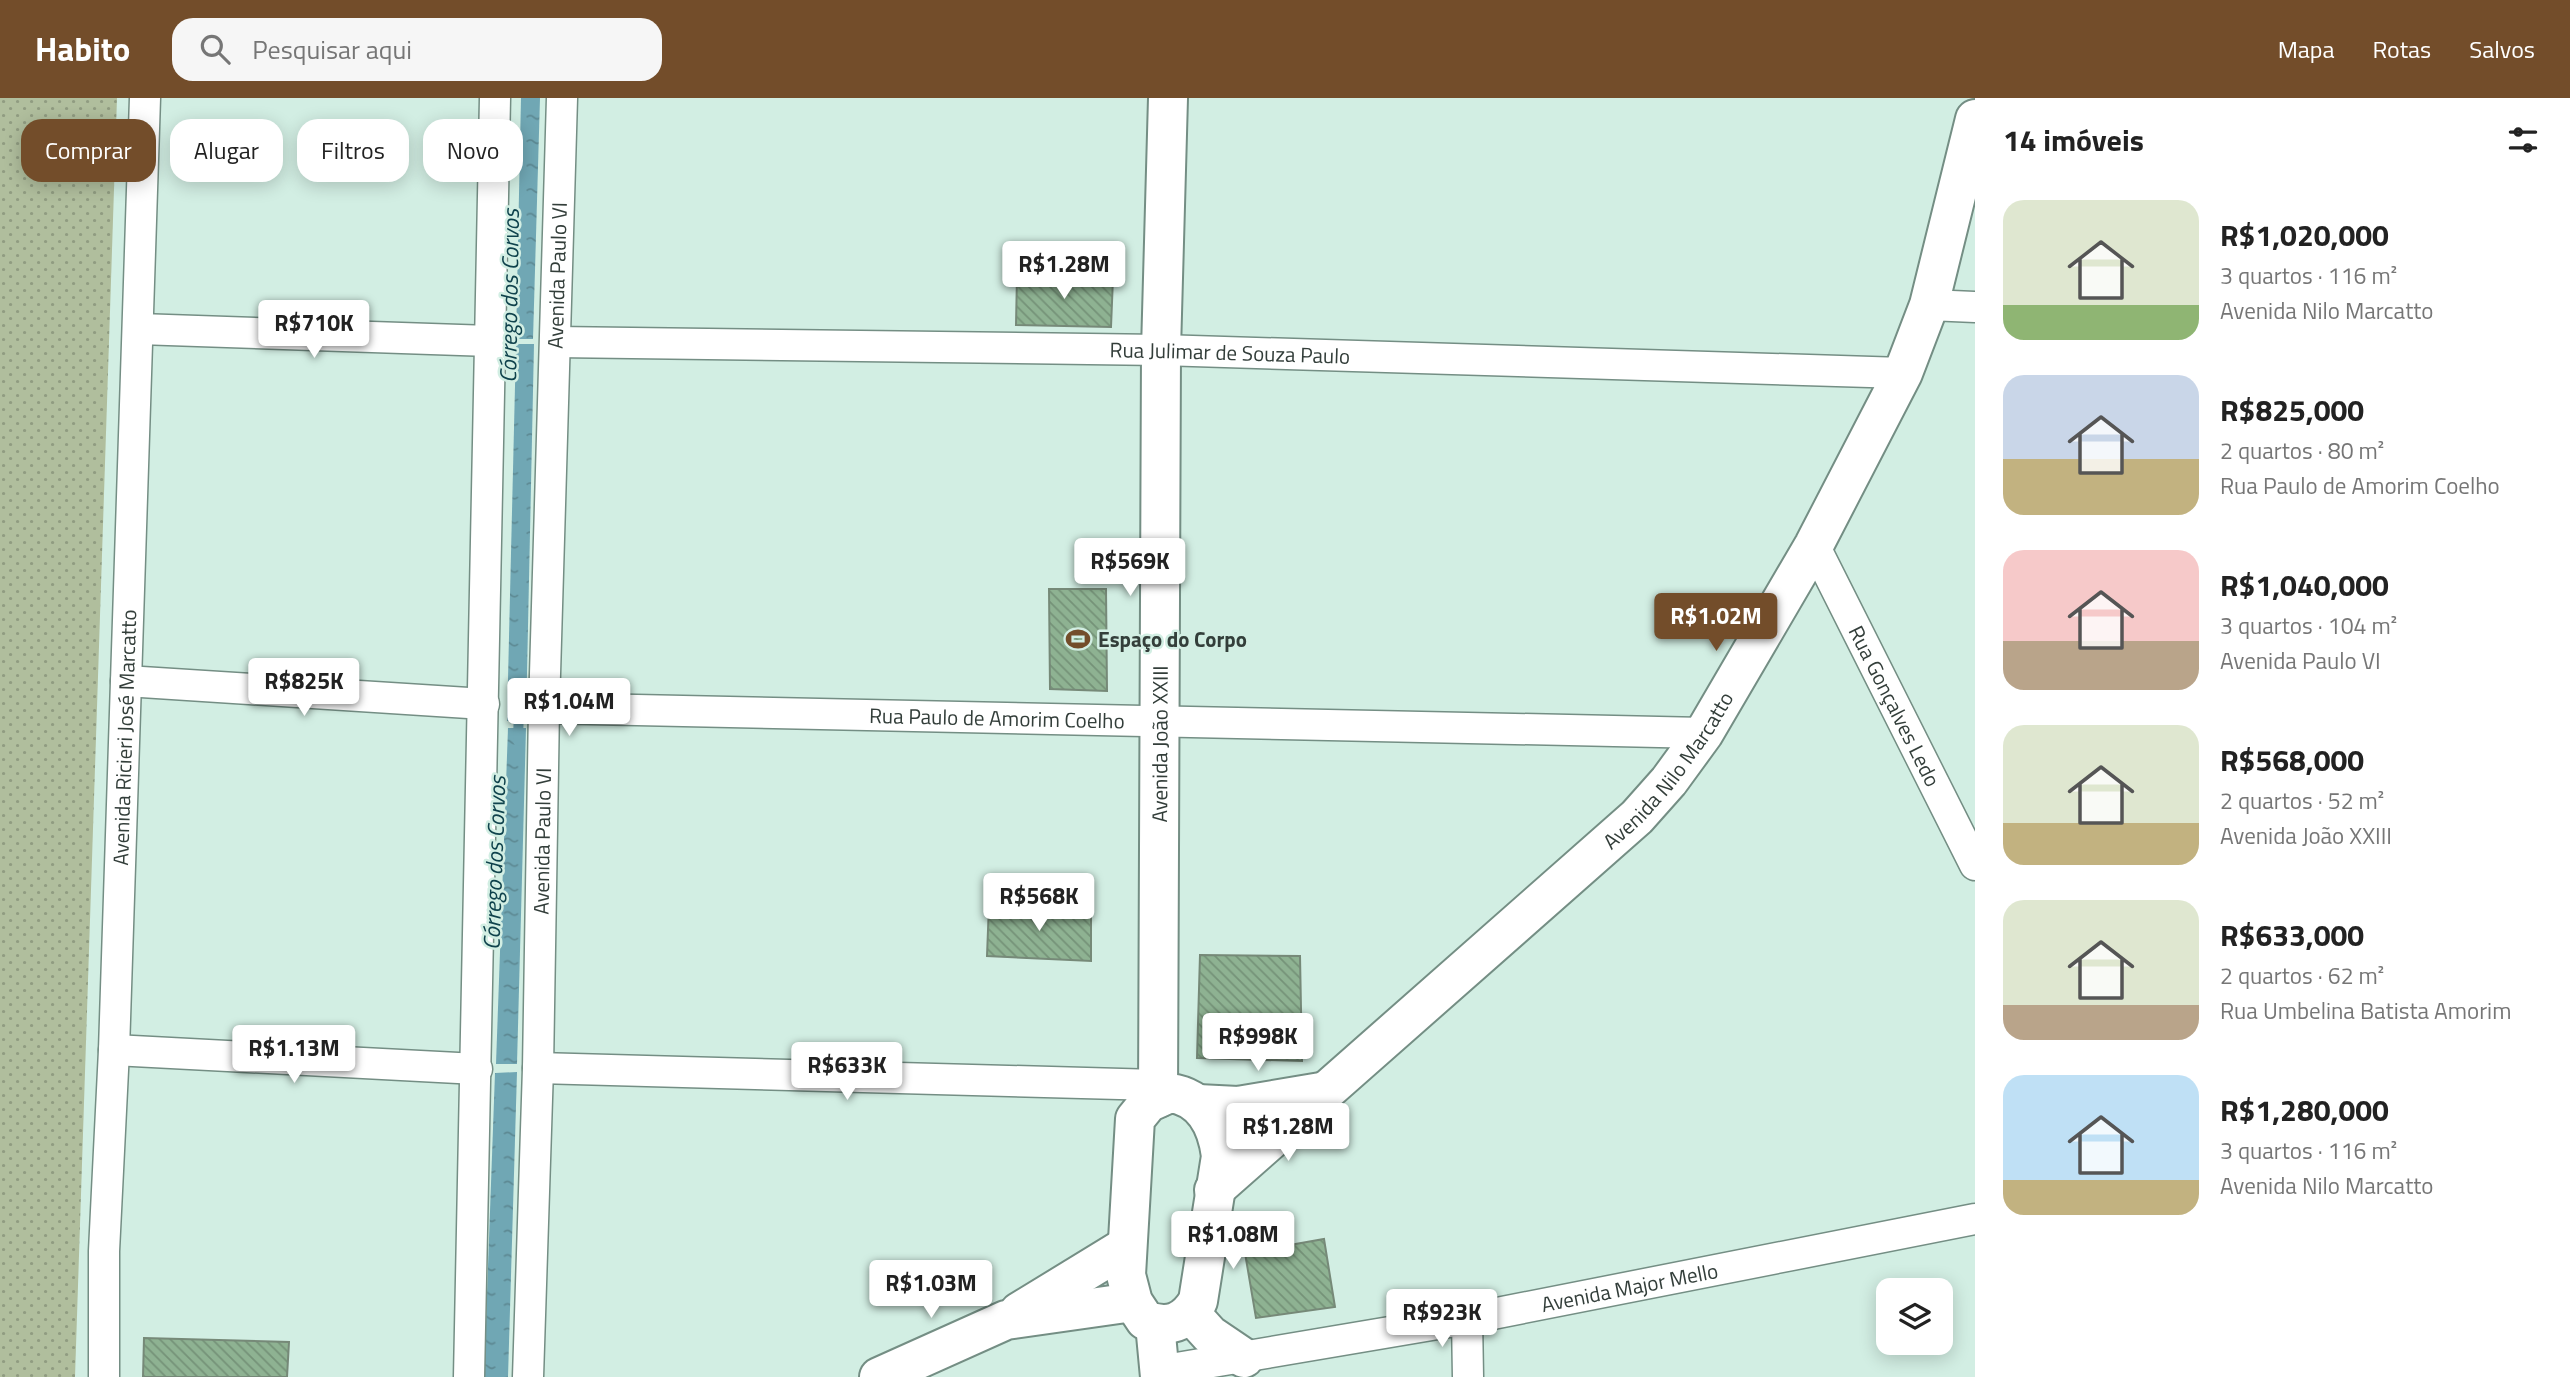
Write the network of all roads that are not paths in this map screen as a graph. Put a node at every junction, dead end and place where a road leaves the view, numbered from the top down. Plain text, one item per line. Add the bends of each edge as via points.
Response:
1 (145, 98) edge
2 (495, 98) edge
3 (562, 98) edge
4 (1168, 98) edge
5 (1975, 119) edge
6 (1929, 305) junction
7 (1975, 307) edge
8 (139, 329) junction
9 (490, 341) junction
10 (556, 342) junction
11 (1161, 350) junction
12 (1903, 373) junction
13 (1814, 545) junction
14 (126, 681) junction
15 (484, 704) junction
16 (544, 708) junction
17 (1160, 720) junction
18 (1704, 733) junction
19 (1975, 866) edge
20 (114, 1050) junction
21 (538, 1068) junction
22 (477, 1069) junction
23 (1157, 1092) junction
24 (1321, 1092) junction
25 (1198, 1104) junction
26 (1214, 1189) junction
27 (1975, 1219) edge
28 (1127, 1246) junction
29 (1159, 1313) junction
30 (1466, 1319) junction
31 (1006, 1320) junction
32 (1244, 1358) junction
33 (1159, 1374) edge
34 (104, 1377) edge
35 (469, 1377) edge
36 (528, 1377) edge
37 (879, 1377) edge
38 (1468, 1377) edge

1 - 8 street, Avenida Ricieri José Marcatto
2 - 9 street
3 - 10 street, Avenida Paulo VI
4 - 11 street, Avenida João XXIII
5 - 6 street, Avenida Nilo Marcatto
6 - 7 street
6 - 12 street, Avenida Nilo Marcatto
8 - 9 street
8 - 14 street, Avenida Ricieri José Marcatto
9 - 15 street
10 - 11 street, Rua Julimar de Souza Paulo
10 - 16 street, Avenida Paulo VI
11 - 12 street, Rua Julimar de Souza Paulo
11 - 17 street, Avenida João XXIII
12 - 13 street, Avenida Nilo Marcatto
13 - 18 street, Avenida Nilo Marcatto
13 - 19 street, Rua Gonçalves Ledo
14 - 15 street
14 - 20 street, Avenida Ricieri José Marcatto
15 - 22 street
16 - 17 street, Rua Paulo de Amorim Coelho
16 - 21 street, Avenida Paulo VI
17 - 18 street, Rua Paulo de Amorim Coelho
17 - 23 street, Avenida João XXIII
18 - 24 street, Avenida Nilo Marcatto via 1637,817
20 - 22 street
20 - 34 street, Avenida Ricieri José Marcatto via 104,1251
21 - 23 street
21 - 36 street, Avenida Paulo VI
22 - 35 street
23 - 25 street via 1180,1094
23 - 28 street via 1139,1112 1132,1131
24 - 25 street via 1238,1106
24 - 26 street, Avenida Nilo Marcatto
25 - 26 street via 1218,1134 1221,1156
26 - 29 street via 1201,1287
27 - 30 street, Avenida Major Mello
28 - 29 street via 1126,1275
28 - 31 street
29 - 31 street
29 - 32 street via 1210,1335
29 - 33 street
30 - 32 street, Avenida Major Mello
30 - 38 street
31 - 37 street
32 - 33 street, Avenida Major Mello

